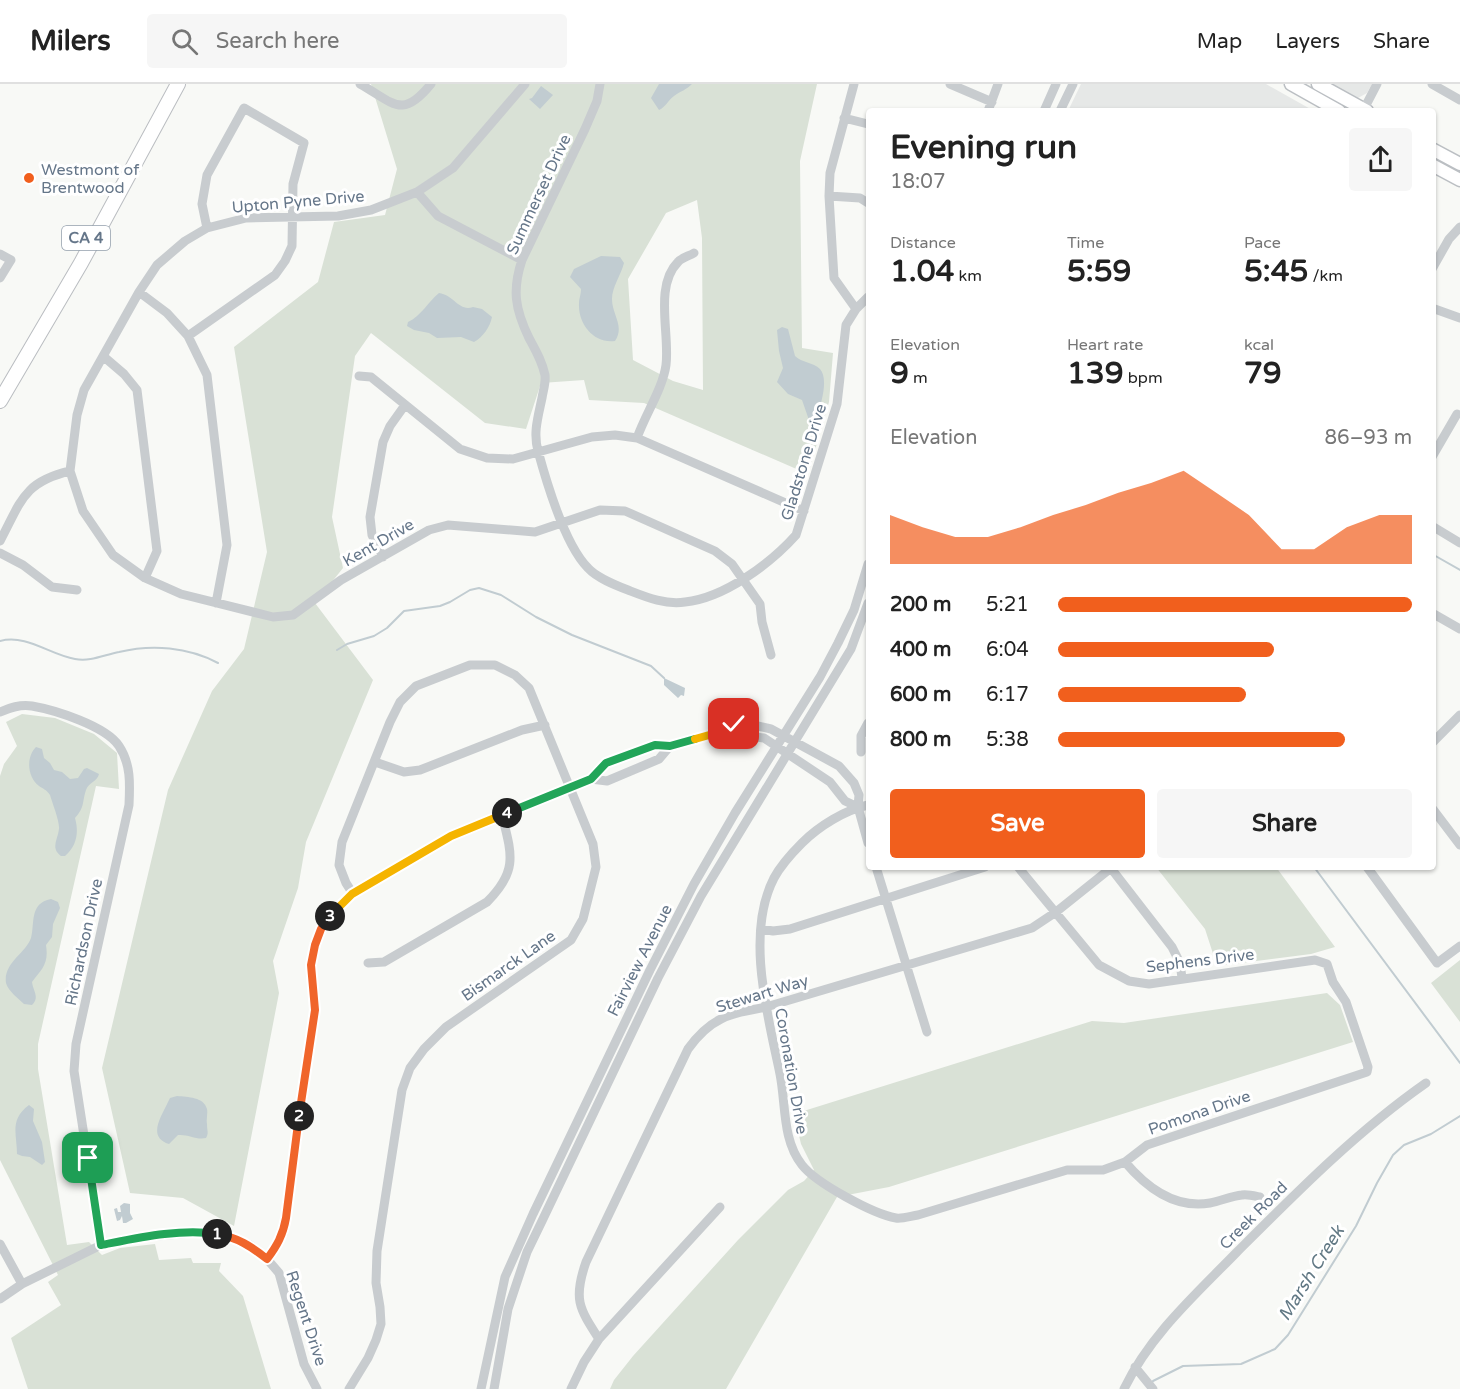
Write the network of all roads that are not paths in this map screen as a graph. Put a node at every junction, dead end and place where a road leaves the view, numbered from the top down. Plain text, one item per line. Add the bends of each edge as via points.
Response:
1 (168, 84) edge
2 (179, 84) edge
3 (360, 84) edge
4 (431, 84) edge
5 (525, 84) edge
6 (600, 84) edge
7 (854, 84) edge
8 (950, 84) edge
9 (998, 84) edge
10 (1056, 84) edge
11 (1073, 84) edge
12 (1291, 84) edge
13 (1318, 84) edge
14 (1377, 84) edge
15 (1432, 84) edge
16 (1460, 100) edge
17 (990, 107) edge
18 (1045, 108) edge
19 (1061, 108) edge
20 (1334, 108) edge
21 (1361, 108) edge
22 (1366, 108) edge
23 (844, 118) junction
24 (866, 124) edge
25 (1436, 152) edge
26 (1460, 164) edge
27 (1436, 167) edge
28 (1460, 180) edge
29 (417, 192) junction
30 (829, 196) junction
31 (866, 201) edge
32 (294, 218) junction
33 (1460, 227) edge
34 (207, 228) junction
35 (0, 254) edge
36 (694, 254) dead end
37 (522, 260) junction
38 (1436, 262) edge
39 (0, 278) edge
40 (139, 292) junction
41 (866, 299) edge
42 (856, 309) junction
43 (1436, 309) edge
44 (1460, 318) edge
45 (188, 336) junction
46 (103, 356) junction
47 (359, 375) dead end
48 (0, 390) edge
49 (0, 401) edge
50 (405, 405) junction
51 (1457, 414) dead end
52 (637, 438) junction
53 (1436, 450) edge
54 (538, 451) junction
55 (70, 471) junction
56 (804, 511) junction
57 (562, 524) junction
58 (1436, 528) edge
59 (0, 541) edge
60 (1460, 543) edge
61 (0, 553) edge
62 (383, 556) junction
63 (866, 571) edge
64 (145, 578) junction
65 (743, 578) junction
66 (77, 590) dead end
67 (216, 603) junction
68 (866, 608) edge
69 (1436, 616) edge
70 (1460, 629) edge
71 (771, 655) dead end
72 (0, 712) edge
73 (1460, 715) edge
74 (545, 725) junction
75 (866, 727) edge
76 (727, 730) junction
77 (783, 736) junction
78 (1436, 739) edge
79 (794, 743) junction
80 (670, 746) junction
81 (776, 747) junction
82 (861, 752) dead end
83 (788, 753) junction
84 (375, 762) junction
85 (591, 779) junction
86 (570, 788) junction
87 (866, 805) edge
88 (858, 807) junction
89 (1436, 813) edge
90 (502, 815) junction
91 (866, 836) edge
92 (1458, 839) edge
93 (877, 870) edge
94 (976, 870) edge
95 (1021, 870) edge
96 (1108, 870) edge
97 (1112, 870) edge
98 (1369, 870) edge
99 (352, 894) junction
100 (885, 900) junction
101 (1056, 912) junction
102 (761, 929) junction
103 (1460, 946) edge
104 (368, 963) dead end
105 (1326, 964) joint
106 (907, 966) junction
107 (1182, 978) junction
108 (766, 1007) junction
109 (927, 1032) dead end
110 (1426, 1083) dead end
111 (1125, 1162) junction
112 (1260, 1197) dead end
113 (720, 1207) dead end
114 (897, 1218) joint
115 (0, 1244) edge
116 (101, 1245) junction
117 (267, 1259) junction
118 (22, 1284) junction
119 (0, 1299) edge
120 (599, 1339) junction
121 (1134, 1367) junction
122 (1151, 1386) edge
123 (317, 1389) edge
124 (349, 1389) edge
125 (481, 1389) edge
126 (494, 1389) edge
127 (571, 1389) edge
128 (1124, 1389) edge

1 - 48 highway, CA 4 via 138,146
2 - 49 highway, CA 4
3 - 4 street via 406,106 419,99
5 - 29 street, Upton Pyne Drive via 453,168
6 - 37 street, Summerset Drive via 585,129
7 - 23 street
8 - 17 street
9 - 17 street
10 - 18 street
11 - 19 street
12 - 20 main road
13 - 21 main road
14 - 22 street
15 - 16 street
23 - 24 street
23 - 30 street
25 - 26 main road
27 - 28 main road
29 - 32 street, Upton Pyne Drive via 371,210
29 - 37 street via 438,216
30 - 31 street
30 - 42 street via 834,278
32 - 34 street, Upton Pyne Drive via 246,218
32 - 34 street via 293,184 304,143 244,108 207,175 202,204
32 - 45 street via 292,246 275,275
33 - 38 street
34 - 40 street, Upton Pyne Drive via 157,265
35 - 39 street via 10,260
36 - 52 street via 678,260 668,275 666,364
37 - 54 street, Summerset Drive via 516,279 516,307 541,359 546,380 535,433
40 - 45 street via 167,313
40 - 46 street, Upton Pyne Drive
41 - 42 street, Gladstone Drive
42 - 56 street, Gladstone Drive via 846,325 837,404
43 - 44 street
45 - 67 street via 207,375 227,545
46 - 55 street, Upton Pyne Drive via 84,390
46 - 64 street via 137,390 157,551
47 - 50 street via 372,377
50 - 54 street via 460,449 487,458 513,459
50 - 62 street via 383,442 370,517 372,536
51 - 53 street
52 - 54 street via 591,437
52 - 56 street
54 - 57 street, Summerset Drive
55 - 59 street via 39,481 25,495
55 - 64 street, Kent Drive via 83,511 113,555
56 - 65 street, Gladstone Drive via 796,536 780,553
57 - 62 street, Kent Drive via 526,533 448,525 429,530
57 - 65 street, Kent Drive via 600,510 625,511 715,551
57 - 65 street, Gladstone Drive via 588,570 653,600 683,603 712,596
58 - 60 street
61 - 66 street via 52,587
62 - 67 street, Kent Drive via 293,615 273,617
63 - 77 street, Fairview Avenue via 854,610 838,643
64 - 67 street, Kent Drive via 181,594
65 - 71 street, Kent Drive via 760,604
68 - 79 street, Fairview Avenue via 850,650
69 - 70 street
72 - 116 street, Richardson Drive via 13,706 31,706 92,724 118,744 130,774 129,805 76,1044 74,1071
73 - 78 street
74 - 84 street via 522,730 420,770 404,772
74 - 84 street, Bismarck Lane via 529,688 515,675 495,665 470,665 416,687 400,702
74 - 86 street, Bismarck Lane
75 - 82 street via 861,736
76 - 77 street via 741,722
76 - 80 street
76 - 81 street via 764,738
77 - 79 street
77 - 81 street, Fairview Avenue
79 - 83 street, Fairview Avenue
79 - 88 street via 839,766 854,783
80 - 85 street via 655,745 606,763
80 - 85 street via 650,763 606,781
81 - 83 street
81 - 125 street, Fairview Avenue via 694,884 532,1214 504,1277
83 - 88 street via 830,782 845,801
83 - 126 street, Fairview Avenue via 690,916 527,1251 508,1309
84 - 99 street, Bismarck Lane via 342,842 339,865
85 - 86 street
86 - 90 street
86 - 124 street, Bismarck Lane via 593,844 596,867 583,919 571,939 446,1027 410,1068 402,1090 377,1251 381,1324 368,1358
87 - 88 street
88 - 91 street
88 - 102 street, Coronation Drive via 809,836 789,856 774,878
89 - 92 street
90 - 99 street via 451,836
90 - 104 street via 512,854 507,877 497,892 487,902 384,962
93 - 100 street
94 - 100 street
95 - 101 street, Sephens Drive
96 - 101 street, Stewart Way
97 - 107 street via 1172,947
98 - 103 street via 1437,963
99 - 117 street via 332,913 315,945 311,965 315,1010 286,1218 283,1234
100 - 102 street via 790,929
100 - 106 street
101 - 106 street, Stewart Way via 1032,928
101 - 107 street, Sephens Drive via 1099,965 1111,973 1149,984
102 - 108 street, Coronation Drive via 759,962
105 - 107 street, Sephens Drive via 1315,960
105 - 111 street, Pomona Drive via 1346,1002 1368,1067 1366,1072 1147,1145
106 - 108 street, Stewart Way
106 - 109 street
108 - 114 street, Coronation Drive via 781,1078 789,1145 813,1178 876,1212
108 - 120 street, Stewart Way via 718,1019 700,1032 688,1049 579,1283 579,1305
110 - 121 street, Creek Road via 1386,1111 1281,1207 1160,1333
111 - 112 street via 1161,1194 1187,1204 1243,1194
111 - 114 street, Pomona Drive via 1103,1170 1067,1170
113 - 120 street
115 - 118 street
116 - 117 street, Regent Drive via 203,1232 226,1235 250,1245
116 - 118 street, Regent Drive
117 - 123 street, Regent Drive via 279,1273 304,1364
118 - 119 street, Regent Drive
120 - 127 street
121 - 122 street
121 - 128 street, Creek Road

